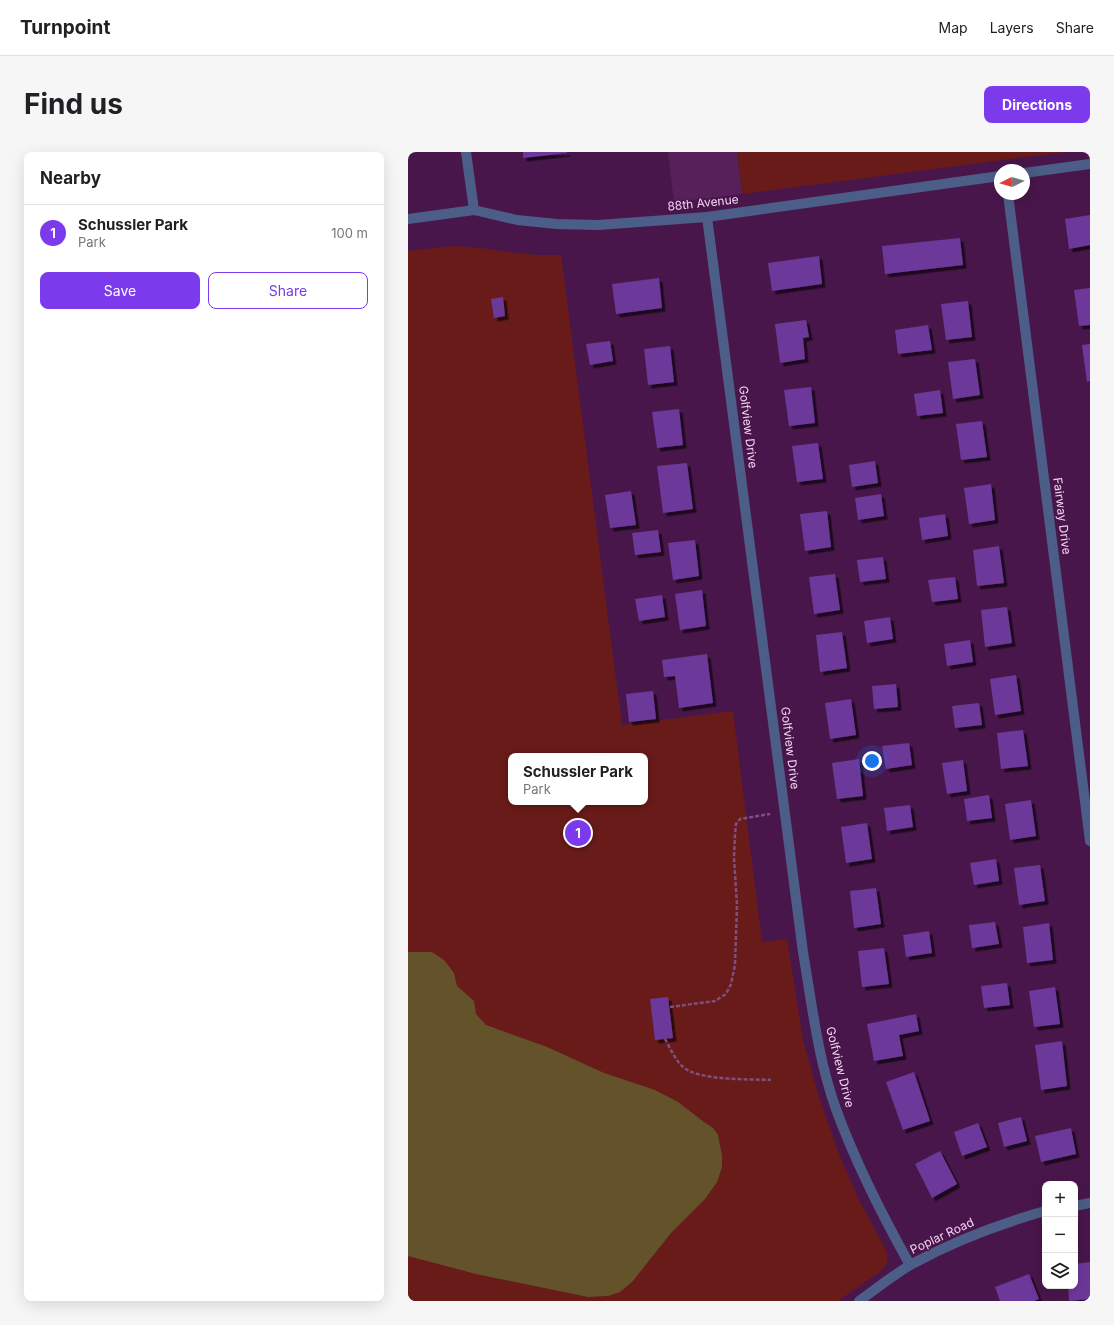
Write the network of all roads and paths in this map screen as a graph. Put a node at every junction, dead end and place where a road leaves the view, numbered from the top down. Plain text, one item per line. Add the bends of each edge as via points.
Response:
1 (466, 152) edge
2 (1090, 164) edge
3 (1030, 172) edge
4 (994, 177) edge
5 (1009, 200) edge
6 (474, 210) junction
7 (707, 217) junction
8 (408, 219) edge
9 (785, 812) junction
10 (1090, 841) edge
11 (670, 1007) dead end
12 (665, 1039) dead end
13 (771, 1080) dead end
14 (1090, 1203) edge
15 (1078, 1205) edge
16 (1042, 1212) edge
17 (910, 1265) junction
18 (859, 1301) edge

1 - 6 street
2 - 3 street
4 - 7 street, 88th Avenue
5 - 10 street, Fairway Drive
6 - 7 street, 88th Avenue via 517,220 557,224 598,225
6 - 8 street, 88th Avenue
7 - 9 street, Golfview Drive
9 - 11 path via 740,819 736,824 735,965 726,994 715,1000
9 - 17 street, Golfview Drive via 803,952 821,1055 836,1108 856,1160
12 - 13 path via 683,1067 693,1072 724,1078
14 - 15 street
16 - 17 street, Poplar Road via 1008,1221 963,1239
17 - 18 street, Poplar Road

